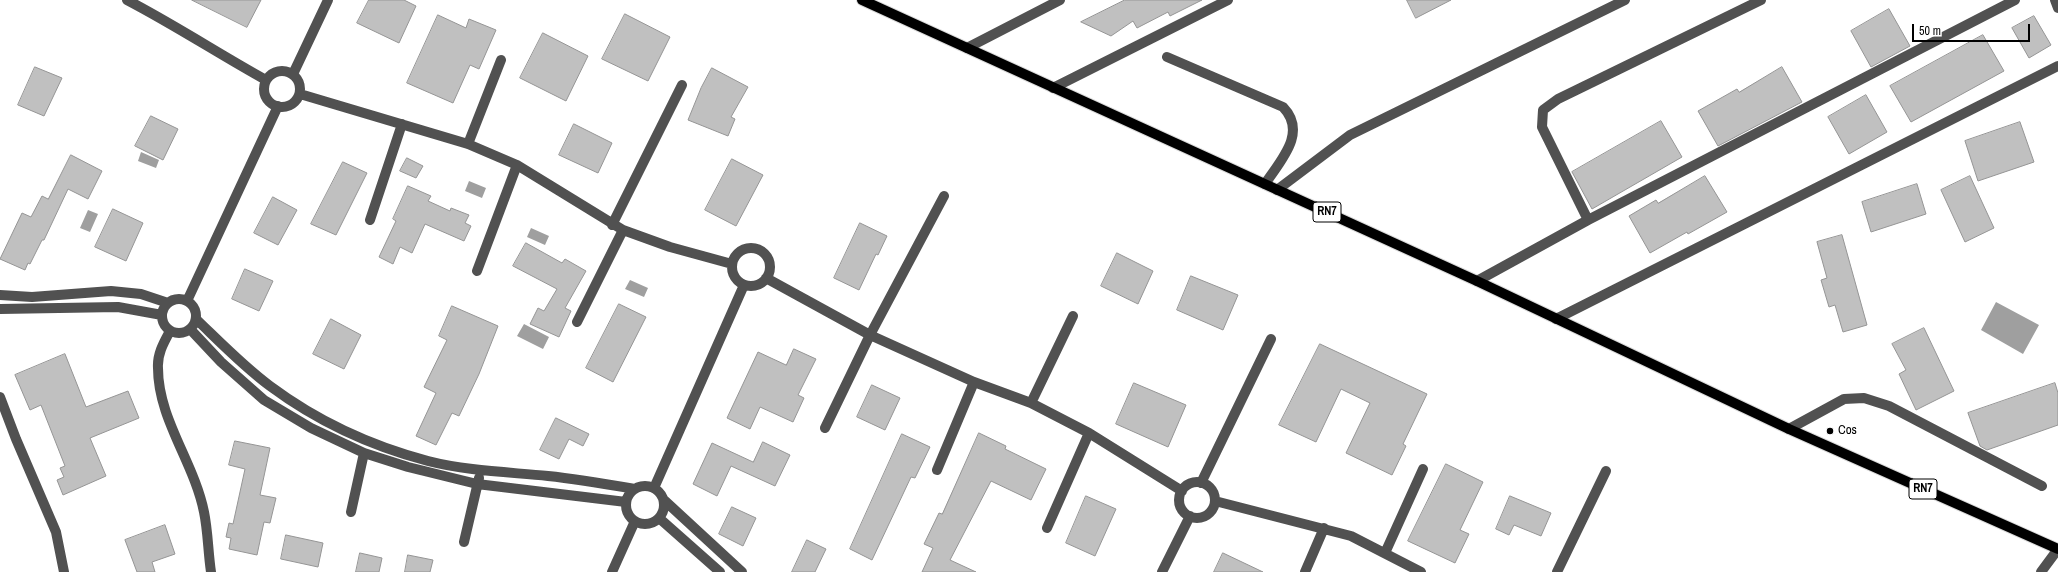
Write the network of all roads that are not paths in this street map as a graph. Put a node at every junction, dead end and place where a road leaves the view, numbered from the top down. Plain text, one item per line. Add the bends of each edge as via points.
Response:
1 (127, 0) edge
2 (328, 0) edge
3 (862, 0) edge
4 (1060, 0) edge
5 (1228, 0) edge
6 (1625, 0) edge
7 (1761, 0) edge
8 (2015, 0) edge
9 (2055, 0) edge
10 (1614, 3) edge
11 (2058, 8) edge
12 (968, 48) junction
13 (1167, 57) dead end
14 (501, 60) dead end
15 (2058, 66) edge
16 (293, 74) junction
17 (266, 80) junction
18 (682, 85) dead end
19 (1054, 88) junction
20 (300, 94) junction
21 (278, 106) junction
22 (402, 124) junction
23 (468, 144) junction
24 (517, 165) junction
25 (1266, 184) junction
26 (1277, 190) junction
27 (944, 196) dead end
28 (370, 220) dead end
29 (1588, 220) junction
30 (612, 225) junction
31 (623, 230) junction
32 (732, 264) junction
33 (477, 271) dead end
34 (766, 278) junction
35 (1477, 281) junction
36 (744, 285) junction
37 (0, 295) edge
38 (187, 301) junction
39 (168, 303) junction
40 (0, 310) edge
41 (162, 315) junction
42 (1073, 316) dead end
43 (196, 319) junction
44 (1556, 319) junction
45 (577, 322) dead end
46 (190, 329) junction
47 (170, 331) junction
48 (870, 335) junction
49 (1271, 339) dead end
50 (974, 382) junction
51 (0, 397) edge
52 (1031, 403) junction
53 (825, 428) dead end
54 (1789, 430) junction
55 (1089, 433) junction
56 (364, 453) junction
57 (1423, 469) dead end
58 (482, 470) junction
59 (937, 470) dead end
60 (1606, 471) dead end
61 (1202, 483) junction
62 (477, 484) junction
63 (2042, 486) dead end
64 (654, 488) junction
65 (635, 489) junction
66 (1182, 491) junction
67 (664, 500) junction
68 (1215, 501) junction
69 (626, 502) junction
70 (351, 512) dead end
71 (1190, 516) junction
72 (659, 518) junction
73 (635, 522) junction
74 (1047, 528) dead end
75 (1324, 528) junction
76 (464, 542) dead end
77 (2058, 549) edge
78 (1385, 552) junction
79 (64, 572) edge
80 (211, 572) edge
81 (612, 572) edge
82 (720, 572) edge
83 (742, 572) edge
84 (1162, 572) edge
85 (1305, 572) edge
86 (1421, 572) edge
87 (1557, 572) edge
88 (2041, 572) edge

1 - 17 street
2 - 16 street
3 - 12 main road, RN7
4 - 12 street
5 - 19 street
6 - 10 street
7 - 29 street via 1558,99 1543,110 1542,127
8 - 29 street
9 - 11 street
10 - 26 street via 1350,135
12 - 19 main road, RN7
13 - 25 street via 1283,107 1288,112 1294,125 1293,139
14 - 23 street
15 - 44 street
16 - 17 street via 277,71
16 - 20 street via 300,85
17 - 21 street via 264,92 268,100
18 - 30 street
19 - 25 main road, RN7
20 - 21 street via 293,103
20 - 22 street
21 - 38 street
22 - 23 street
22 - 28 street
23 - 24 street
24 - 30 street via 573,198
24 - 33 street
25 - 26 main road, RN7
26 - 35 main road, RN7
27 - 48 street
29 - 35 street
30 - 31 street
31 - 32 street via 670,247
31 - 45 street
32 - 34 street via 734,258 743,250 755,249 766,255 769,260 770,267
32 - 36 street via 734,277
34 - 36 street via 757,285
34 - 48 street
35 - 44 main road, RN7
36 - 64 street
37 - 39 street via 32,297 111,291 141,294
38 - 39 street via 179,299
38 - 43 street via 195,308
39 - 41 street
40 - 41 street via 118,307
41 - 47 street via 165,326
42 - 52 street
43 - 46 street
43 - 58 street via 270,386 314,415 375,445 429,461
44 - 54 main road, RN7
46 - 47 street via 182,333
46 - 56 street via 221,362 264,400 311,428
47 - 80 street via 162,345 158,367 162,402 186,458 204,511
48 - 50 street
48 - 53 street
49 - 61 street
50 - 52 street
50 - 59 street
51 - 79 street via 56,532
52 - 55 street
54 - 63 street via 1844,399 1864,398 1889,406
54 - 77 main road, RN7
55 - 66 street
55 - 74 street
56 - 62 street
56 - 70 street
57 - 78 street
58 - 62 street
58 - 65 street via 547,476
60 - 87 street
61 - 66 street via 1191,483
61 - 68 street via 1213,492
62 - 69 street
62 - 76 street
64 - 65 street via 648,486
64 - 67 street
65 - 69 street via 629,494
66 - 71 street via 1181,508
67 - 72 street via 663,512
67 - 83 street
68 - 71 street via 1214,507 1203,518
68 - 75 street
69 - 73 street via 627,513
71 - 84 street
72 - 73 street via 648,524
72 - 82 street
73 - 81 street
75 - 78 street via 1351,536
75 - 85 street
77 - 88 street
78 - 86 street

